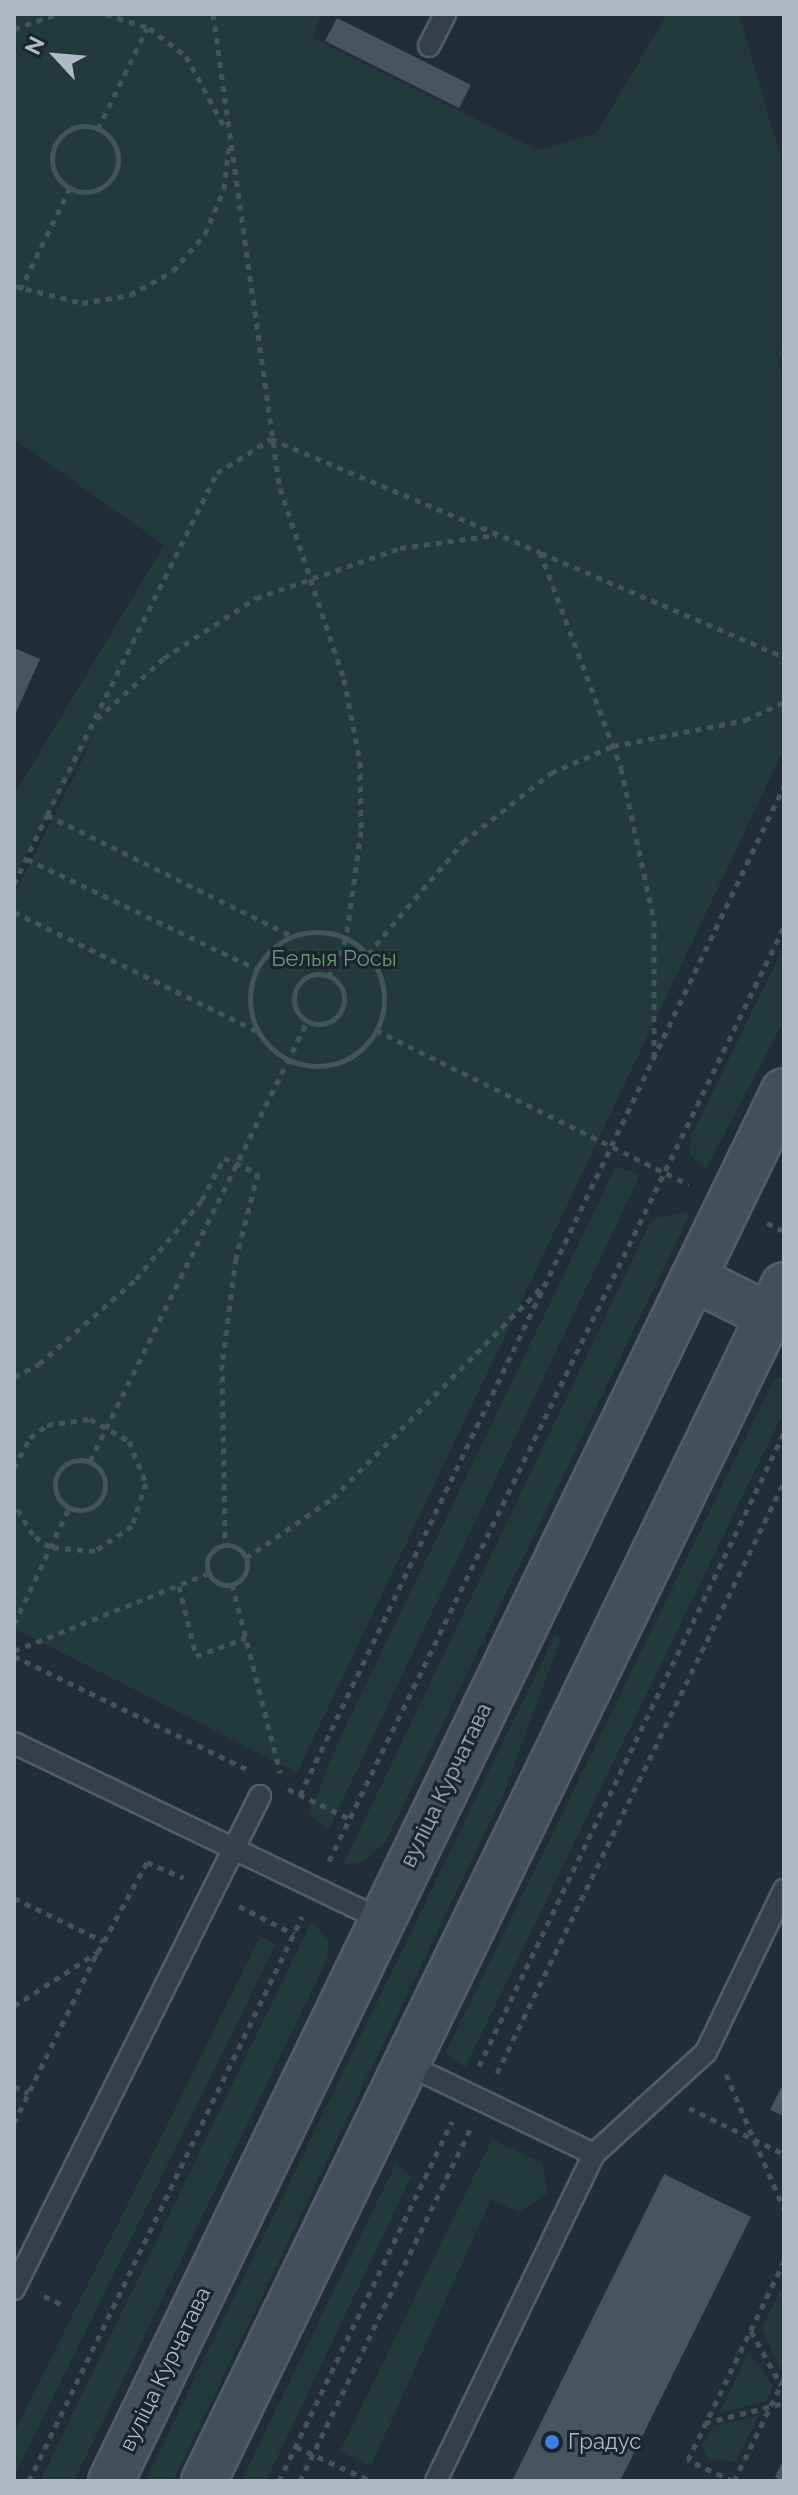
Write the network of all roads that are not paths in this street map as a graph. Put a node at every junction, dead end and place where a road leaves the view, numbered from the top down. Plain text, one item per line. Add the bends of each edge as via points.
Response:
1 (445, 14) edge
2 (429, 46) dead end
3 (784, 1091) edge
4 (693, 1278) junction
5 (779, 1308) edge
6 (14, 1743) edge
7 (264, 1788) road end
8 (233, 1849) junction
9 (784, 1890) edge
10 (381, 1920) junction
11 (404, 2063) junction
12 (594, 2154) junction
13 (14, 2289) edge
14 (111, 2481) edge
15 (204, 2481) edge
16 (436, 2481) edge

1 - 2 lane
3 - 4 main road, вуліца Курчатава
4 - 5 main road
4 - 10 main road, вуліца Курчатава
5 - 11 main road
6 - 8 lane
7 - 8 lane
8 - 10 lane
8 - 13 lane
9 - 12 lane via 706,2052
10 - 14 main road, вуліца Курчатава
11 - 12 lane
11 - 15 main road
12 - 16 lane

